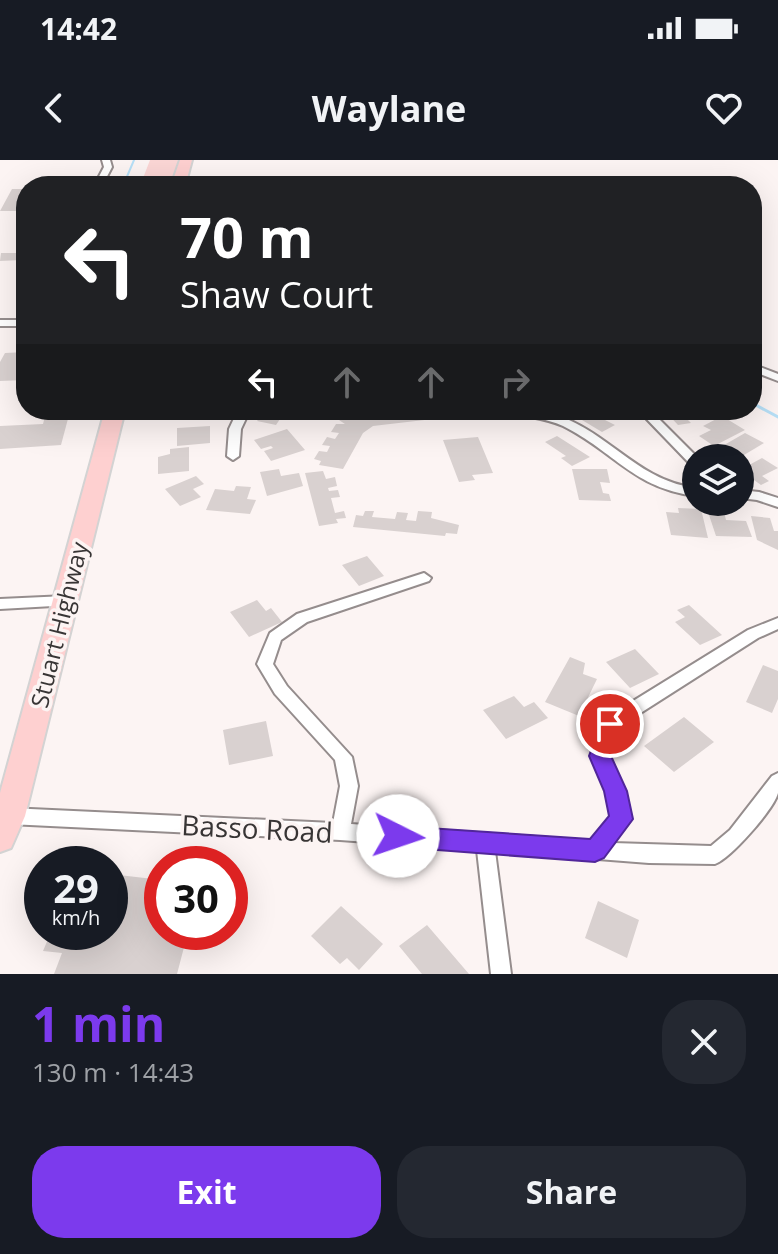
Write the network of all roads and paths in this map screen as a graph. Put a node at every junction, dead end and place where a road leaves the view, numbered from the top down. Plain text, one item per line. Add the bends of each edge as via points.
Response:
1 (112, 420) edge
2 (239, 420) edge
3 (554, 420) edge
4 (654, 420) edge
5 (682, 449) edge
6 (233, 456) dead end
7 (682, 492) edge
8 (754, 495) edge
9 (778, 503) edge
10 (424, 578) dead end
11 (66, 601) junction
12 (0, 604) edge
13 (778, 623) edge
14 (778, 781) edge
15 (4, 827) edge
16 (340, 832) junction
17 (485, 843) junction
18 (595, 851) junction
19 (501, 974) edge

1 - 11 highway, Stuart Highway
2 - 6 street
3 - 7 street via 600,443 656,485
4 - 5 street
8 - 9 street
10 - 16 street via 302,618 275,637 265,664 281,690 343,757 349,786
11 - 12 street
11 - 15 highway, Stuart Highway
13 - 18 street via 610,724 600,756 622,819
14 - 18 street, Basso Road via 737,836 715,855
15 - 16 street, Basso Road
16 - 17 street, Basso Road
17 - 18 street, Basso Road
17 - 19 street

